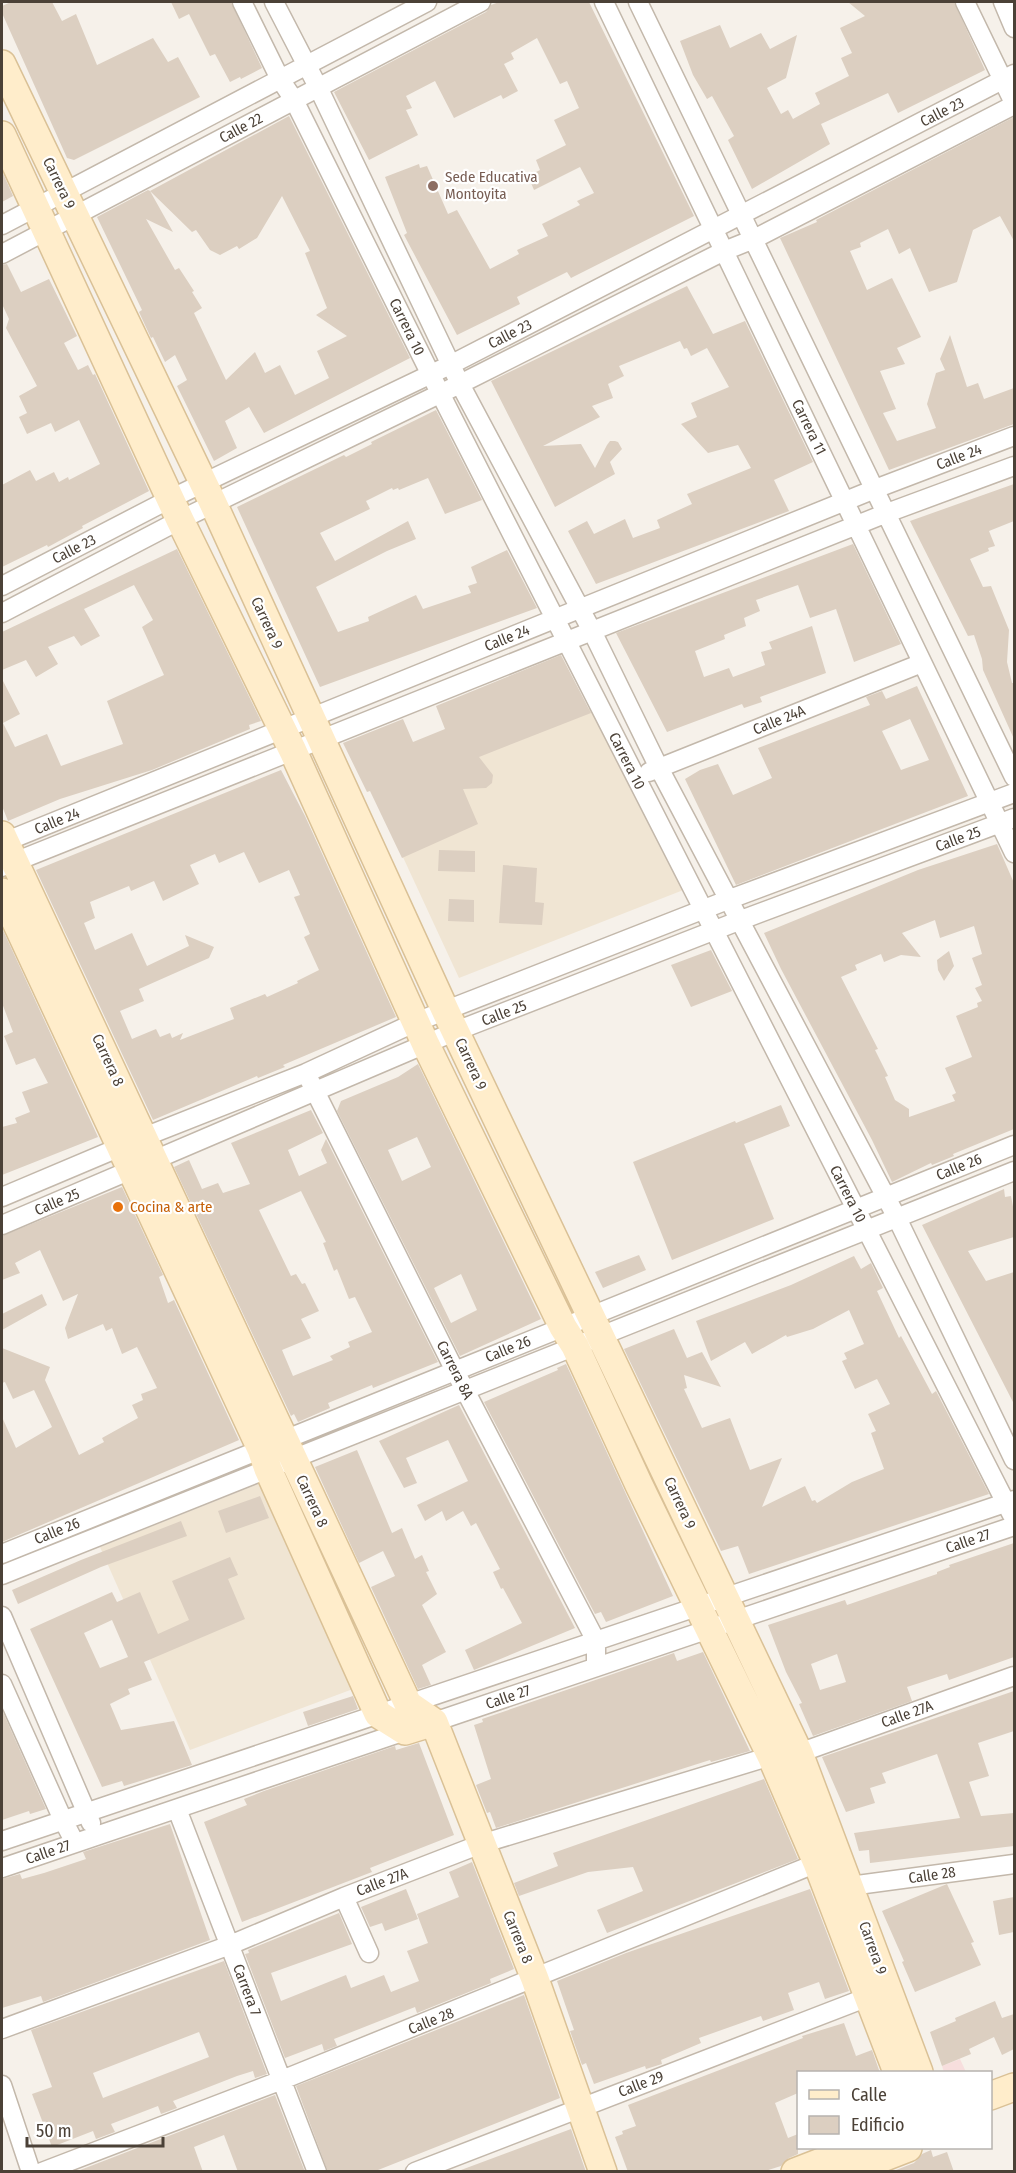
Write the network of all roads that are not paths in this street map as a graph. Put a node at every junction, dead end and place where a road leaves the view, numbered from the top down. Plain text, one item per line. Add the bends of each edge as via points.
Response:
1 (242, 2) edge
2 (274, 2) edge
3 (427, 2) edge
4 (481, 2) edge
5 (604, 2) edge
6 (638, 2) edge
7 (965, 2) edge
8 (1003, 2) edge
9 (1014, 28) edge
10 (2, 64) edge
11 (306, 65) junction
12 (1008, 78) edge
13 (280, 79) junction
14 (318, 87) junction
15 (294, 100) junction
16 (1014, 104) edge
17 (2, 135) edge
18 (69, 204) junction
19 (742, 214) junction
20 (40, 219) junction
21 (2, 225) edge
22 (712, 229) junction
23 (754, 239) junction
24 (724, 251) junction
25 (2, 254) edge
26 (450, 365) junction
27 (430, 374) junction
28 (460, 384) junction
29 (440, 393) junction
30 (1014, 436) edge
31 (1014, 466) edge
32 (875, 489) junction
33 (208, 493) junction
34 (844, 502) junction
35 (175, 509) junction
36 (887, 513) junction
37 (856, 525) junction
38 (2, 586) edge
39 (580, 609) junction
40 (2, 613) edge
41 (555, 619) junction
42 (592, 631) junction
43 (567, 641) junction
44 (922, 663) junction
45 (316, 729) junction
46 (287, 740) junction
47 (659, 768) junction
48 (1014, 777) edge
49 (636, 778) junction
50 (1014, 793) edge
51 (990, 802) junction
52 (1007, 821) edge
53 (5, 850) edge
54 (1014, 853) edge
55 (2, 892) edge
56 (730, 899) junction
57 (704, 911) junction
58 (741, 920) junction
59 (715, 932) junction
60 (451, 1022) junction
61 (421, 1033) junction
62 (804, 1043) junction
63 (779, 1057) junction
64 (306, 1073) junction
65 (315, 1092) junction
66 (1014, 1145) edge
67 (138, 1154) junction
68 (1014, 1171) edge
69 (2, 1197) edge
70 (885, 1197) junction
71 (856, 1209) junction
72 (897, 1218) junction
73 (2, 1225) edge
74 (867, 1230) junction
75 (596, 1326) junction
76 (569, 1336) junction
77 (455, 1371) junction
78 (466, 1390) junction
79 (289, 1449) junction
80 (264, 1459) junction
81 (1014, 1460) edge
82 (1012, 1508) edge
83 (1014, 1526) edge
84 (2, 1554) edge
85 (2, 1575) edge
86 (730, 1609) junction
87 (2, 1616) edge
88 (704, 1618) junction
89 (596, 1641) junction
90 (596, 1667) junction
91 (1014, 1676) edge
92 (2, 1684) edge
93 (408, 1704) junction
94 (378, 1714) junction
95 (434, 1722) junction
96 (405, 1731) junction
97 (799, 1753) junction
98 (771, 1756) junction
99 (177, 1809) junction
100 (86, 1812) junction
101 (63, 1820) junction
102 (98, 1835) junction
103 (2, 1840) edge
104 (75, 1843) junction
105 (481, 1844) junction
106 (817, 1863) junction
107 (1014, 1863) edge
108 (2, 1868) edge
109 (850, 1886) junction
110 (344, 1897) junction
111 (230, 1946) junction
112 (369, 1953) dead end
113 (535, 1979) junction
114 (868, 1997) junction
115 (2, 2030) edge
116 (896, 2071) edge
117 (918, 2071) edge
118 (282, 2080) junction
119 (2, 2085) edge
120 (1014, 2087) edge
121 (992, 2095) edge
122 (581, 2107) junction
123 (1014, 2107) edge
124 (992, 2115) edge
125 (903, 2149) edge
126 (844, 2162) edge
127 (31, 2172) edge
128 (42, 2172) edge
129 (317, 2172) edge
130 (415, 2172) edge
131 (603, 2172) edge
132 (795, 2172) edge

1 - 13 street, Carrera 10
2 - 11 street, Carrera 10
3 - 11 street, Calle 22
4 - 14 street, Calle 22
5 - 22 street, Carrera 11
6 - 19 street
7 - 12 street
8 - 9 street
10 - 18 street, Carrera 9
11 - 13 street, Calle 22
11 - 14 street, Carrera 10
12 - 16 street
12 - 19 street, Calle 23
13 - 15 street, Carrera 10
13 - 18 street, Calle 22
14 - 15 street, Calle 22
14 - 26 street, Carrera 10
15 - 18 street, Calle 22
15 - 27 street, Carrera 10
16 - 23 street, Calle 23
17 - 20 street, Carrera 9
18 - 20 street, Calle 22
18 - 20 street, Calle 22
18 - 33 street, Carrera 9
19 - 22 street, Calle 23
19 - 23 street
20 - 21 street, Calle 22
20 - 25 street, Calle 22
20 - 35 street, Carrera 9
22 - 24 street, Carrera 11
22 - 26 street, Calle 23
23 - 24 street, Calle 23
23 - 32 street
24 - 28 street, Calle 23
24 - 34 street, Carrera 11
26 - 27 street, Calle 23
26 - 28 street, Carrera 10
27 - 29 street, Carrera 10
27 - 33 street, Calle 23
28 - 29 street, Calle 23
28 - 39 street, Carrera 10
29 - 33 street, Calle 23
29 - 41 street, Carrera 10
30 - 32 street, Calle 24
31 - 36 street, Calle 24
32 - 34 street, Calle 24
32 - 36 street
33 - 35 street, Calle 23
33 - 45 street, Carrera 9
34 - 37 street, Carrera 11
34 - 39 street, Calle 24
35 - 38 street, Calle 23
35 - 40 street, Calle 23
35 - 46 street, Carrera 9
36 - 37 street, Calle 24
36 - 48 street
37 - 42 street, Calle 24
37 - 44 street, Carrera 11
39 - 41 street, Calle 24
39 - 42 street, Carrera 10
41 - 43 street, Carrera 10
41 - 45 street, Calle 24
42 - 43 street, Calle 24
42 - 47 street, Carrera 10
43 - 45 street, Calle 24
43 - 49 street, Carrera 10
44 - 47 street, Calle 24A
44 - 51 street, Carrera 11
45 - 46 street, Calle 24
45 - 60 street, Carrera 9
46 - 53 street, Calle 24
46 - 61 street, Carrera 9
47 - 49 street, Calle 24A
47 - 56 street, Carrera 10
49 - 57 street, Carrera 10
50 - 51 street, Calle 25
51 - 52 street, Carrera 11
51 - 56 street, Calle 25
52 - 54 street, Carrera 11
52 - 58 street, Calle 25
53 - 67 street, Carrera 8
55 - 67 street, Carrera 8
56 - 57 street, Calle 25
56 - 58 street, Carrera 10
57 - 59 street, Carrera 10
57 - 60 street, Calle 25
58 - 59 street, Calle 25
58 - 62 street, Carrera 10
59 - 60 street, Calle 25
59 - 63 street, Carrera 10
60 - 61 street, Calle 25
60 - 75 street, Carrera 9
61 - 64 street, Calle 25
61 - 65 street, Calle 25
61 - 76 street, Carrera 9
62 - 63 street
62 - 70 street, Carrera 10
63 - 71 street, Carrera 10
64 - 65 street, Carrera 8A
64 - 67 street, Calle 25
65 - 67 street, Calle 25
65 - 77 street, Carrera 8A
66 - 70 street, Calle 26
67 - 69 street, Calle 25
67 - 73 street, Calle 25
67 - 79 street, Carrera 8
67 - 80 street, Carrera 8
68 - 72 street, Calle 26
70 - 71 street, Calle 26
70 - 72 street, Carrera 10
71 - 74 street, Carrera 10
71 - 75 street, Calle 26
72 - 74 street, Calle 26
72 - 81 street, Carrera 10
74 - 75 street, Calle 26
74 - 82 street, Carrera 10
75 - 76 street, Calle 26
75 - 86 street, Carrera 9
76 - 77 street, Calle 26
76 - 78 street, Calle 26
76 - 88 street, Carrera 9
77 - 78 street, Carrera 8A
77 - 79 street, Calle 26
78 - 79 street, Calle 26
78 - 89 street, Carrera 8A
79 - 80 street, Calle 26
79 - 93 street, Carrera 8
80 - 84 street, Calle 26
80 - 85 street, Calle 26
80 - 94 street, Carrera 8
82 - 86 street, Calle 27
83 - 86 street, Calle 27
86 - 88 street, Calle 27
86 - 88 street, Calle 27
86 - 97 street, Carrera 9
87 - 100 street
88 - 89 street, Calle 27
88 - 90 street, Calle 27
88 - 98 street, Carrera 9
89 - 90 street, Carrera 8A
89 - 93 street, Calle 27
90 - 95 street, Calle 27
91 - 97 street, Calle 27A
92 - 101 street
93 - 94 street, Calle 27
93 - 95 street
94 - 96 street
94 - 100 street, Calle 27
95 - 96 street, Calle 27
95 - 105 street, Carrera 8
96 - 99 street, Calle 27
97 - 109 street, Carrera 9
98 - 105 street, Calle 27A
98 - 106 street, Carrera 9
99 - 102 street, Calle 27
99 - 111 street, Carrera 7
100 - 101 street, Calle 27
100 - 102 street
101 - 103 street, Calle 27
101 - 104 street
102 - 104 street, Calle 27
104 - 108 street, Calle 27
105 - 110 street, Calle 27A
105 - 113 street, Carrera 8
106 - 113 street, Calle 28
106 - 114 street, Carrera 9
107 - 109 street, Calle 28
109 - 117 street, Carrera 9
110 - 111 street, Calle 27A
110 - 112 street
111 - 115 street, Calle 27A
111 - 118 street, Carrera 7
113 - 118 street, Calle 28
113 - 122 street, Carrera 8
114 - 116 street, Carrera 9
114 - 122 street, Calle 29
118 - 128 street, Calle 28
118 - 129 street, Carrera 7
119 - 127 street
120 - 121 street
122 - 130 street, Calle 29
122 - 131 street, Carrera 8
123 - 124 street
125 - 126 street
126 - 132 street

